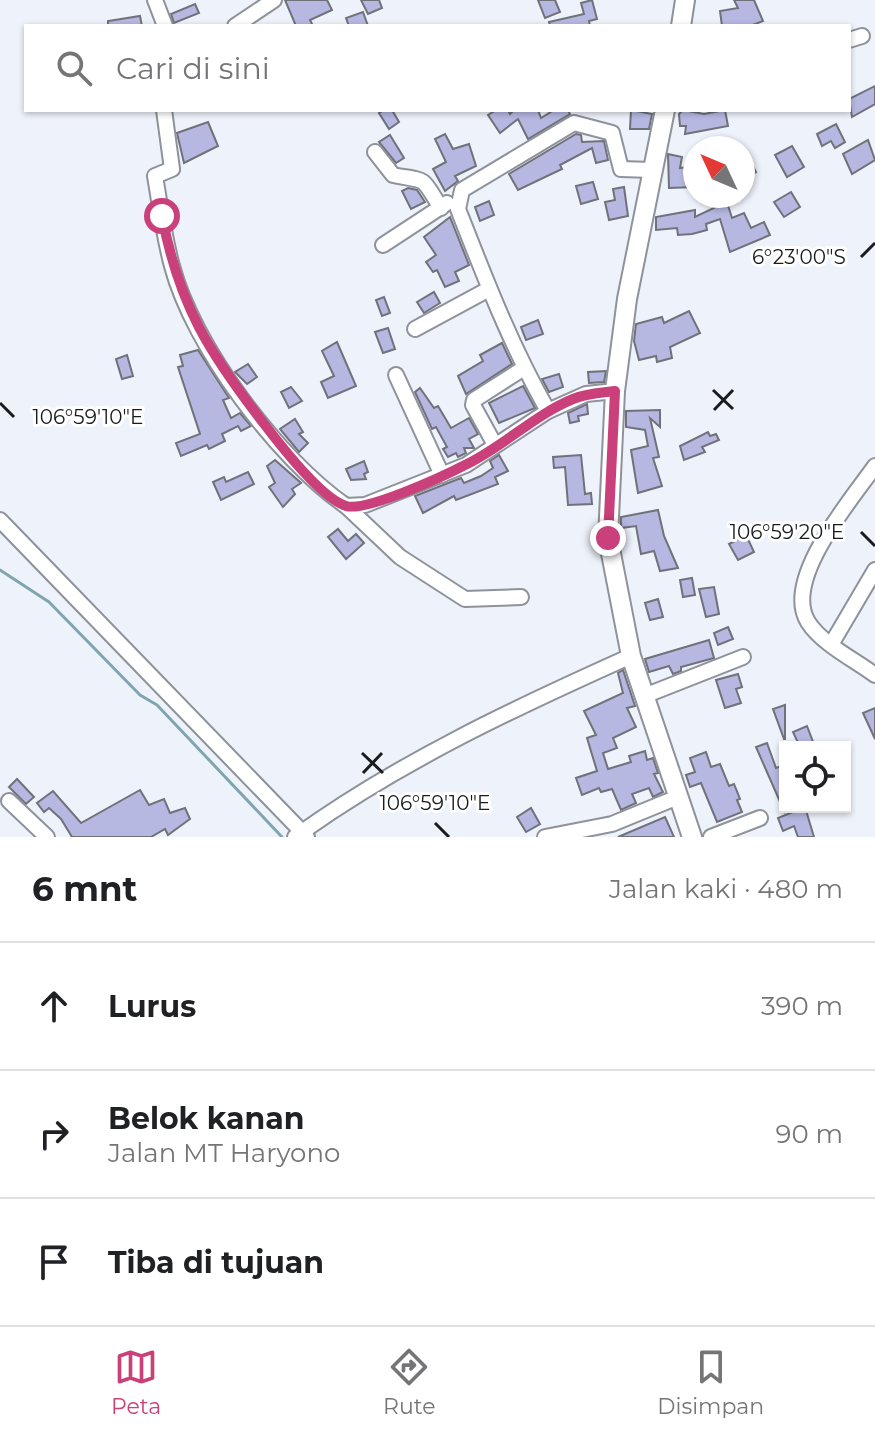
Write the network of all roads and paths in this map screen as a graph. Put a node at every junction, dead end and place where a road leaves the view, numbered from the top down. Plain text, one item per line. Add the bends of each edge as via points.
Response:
1 (155, 0) edge
2 (274, 0) edge
3 (685, 0) edge
4 (164, 24) edge
5 (238, 24) edge
6 (681, 24) edge
7 (164, 112) edge
8 (665, 112) edge
9 (375, 152) dead end
10 (652, 170) junction
11 (460, 193) junction
12 (441, 208) junction
13 (383, 245) dead end
14 (489, 289) junction
15 (415, 329) dead end
16 (524, 368) junction
17 (396, 375) dead end
18 (615, 391) junction
19 (548, 411) junction
20 (495, 445) junction
21 (875, 467) edge
22 (442, 475) junction
23 (346, 506) junction
24 (0, 520) edge
25 (875, 570) edge
26 (521, 597) dead end
27 (832, 643) junction
28 (631, 656) junction
29 (743, 657) dead end
30 (875, 675) edge
31 (644, 696) junction
32 (678, 797) junction
33 (9, 801) dead end
34 (760, 818) dead end
35 (301, 835) edge
36 (47, 837) edge
37 (545, 837) edge
38 (692, 837) edge
39 (711, 837) edge

1 - 4 street
2 - 5 street
3 - 6 main road
7 - 23 street via 172,169 155,176 172,268 198,329 218,365 294,463
8 - 10 main road
9 - 12 street via 393,175 424,181
10 - 11 street via 621,169 612,133 577,123
10 - 18 main road
11 - 12 street
11 - 14 street via 458,209
12 - 13 street
14 - 15 street
14 - 16 street
16 - 19 street
16 - 20 street via 474,400
17 - 22 street
18 - 19 street via 586,394
18 - 28 main road via 608,538
19 - 20 street
20 - 22 street
21 - 27 street via 817,551 803,587 807,620
22 - 23 street via 365,505
23 - 26 street via 400,557 465,599
24 - 35 street
25 - 27 street
27 - 30 street
28 - 31 main road
28 - 35 street via 455,742
29 - 31 street
31 - 32 main road
32 - 37 street via 612,824
32 - 38 main road
33 - 36 street
34 - 39 street

